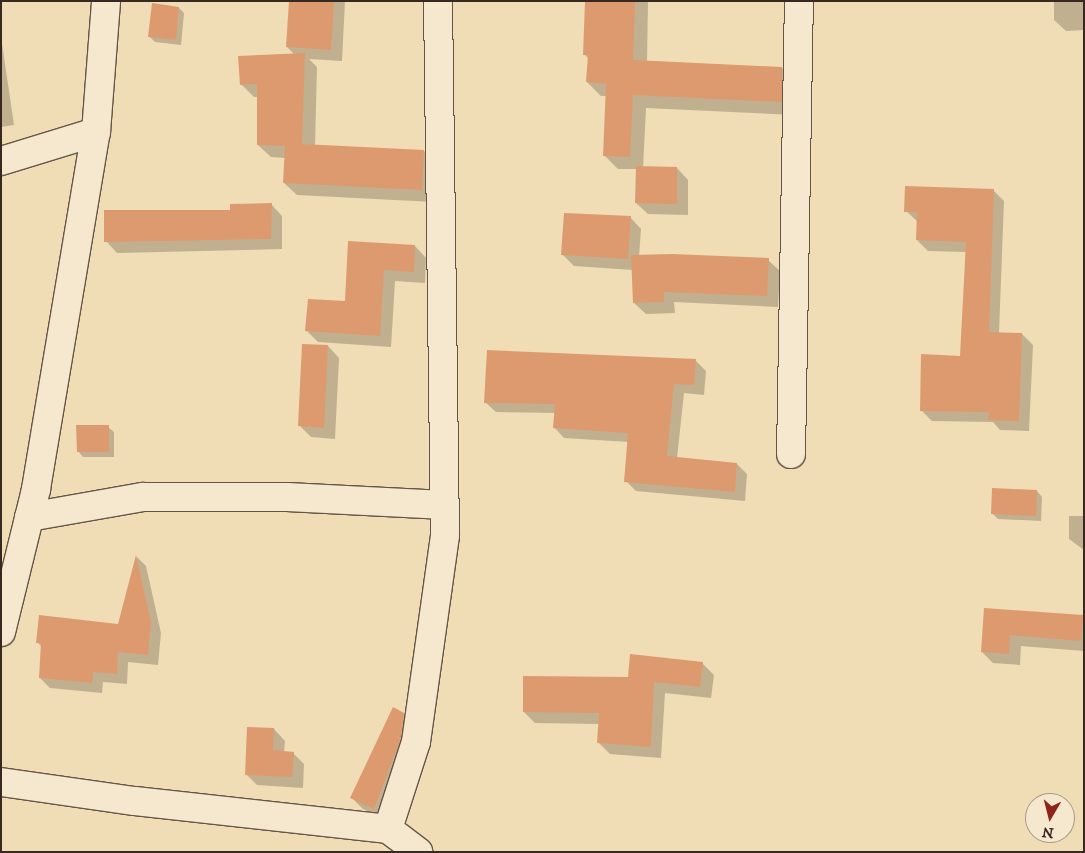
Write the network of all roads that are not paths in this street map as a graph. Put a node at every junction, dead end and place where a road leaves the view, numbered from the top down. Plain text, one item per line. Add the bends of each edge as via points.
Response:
1 (106, 1) edge
2 (438, 1) edge
3 (799, 1) edge
4 (96, 132) junction
5 (1, 161) edge
6 (791, 454) dead end
7 (445, 505) junction
8 (29, 517) junction
9 (1, 632) edge
10 (1, 782) edge
11 (388, 829) junction
12 (418, 852) edge

1 - 4 street
2 - 7 street
3 - 6 street
4 - 5 street
4 - 8 street
7 - 8 street via 287,497 143,497
7 - 11 street via 445,535 416,742
8 - 9 street
10 - 11 street via 135,801
11 - 12 street

